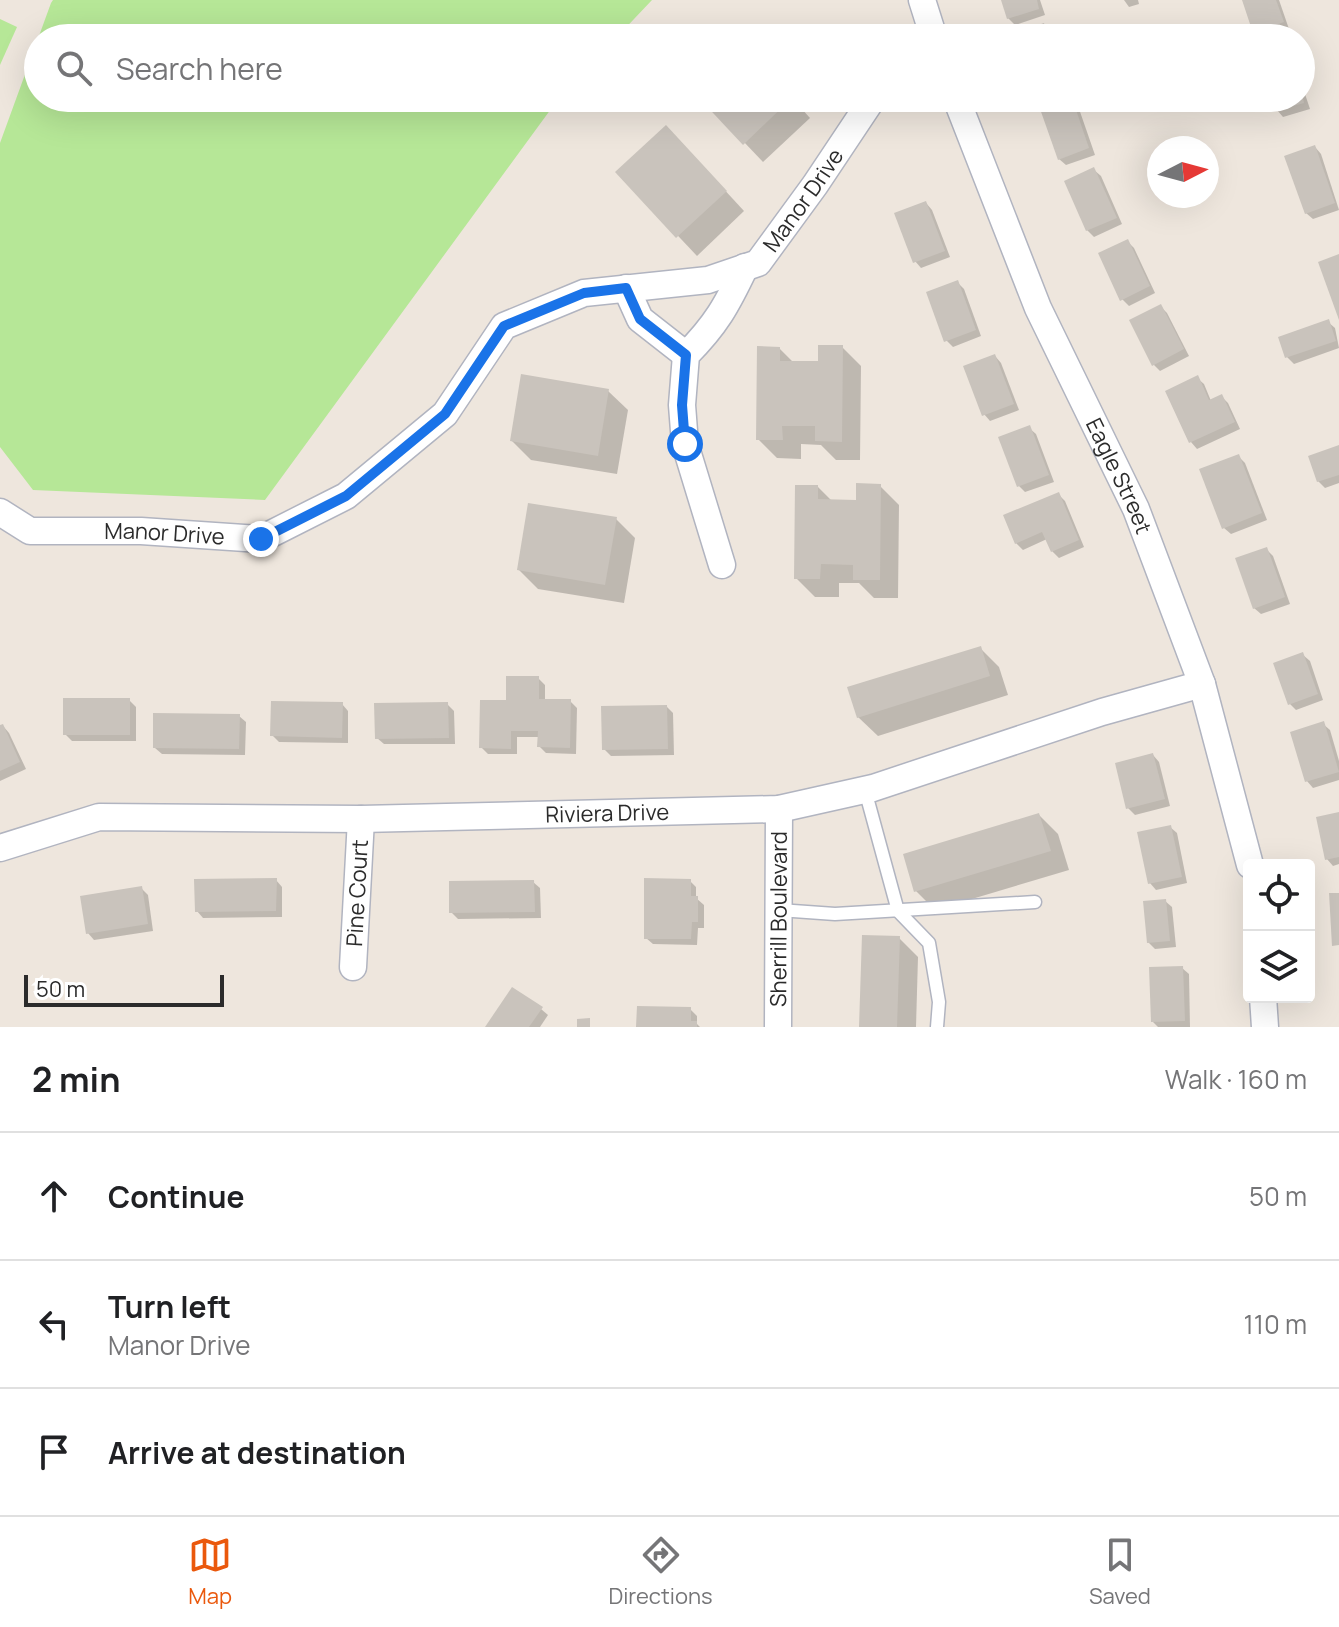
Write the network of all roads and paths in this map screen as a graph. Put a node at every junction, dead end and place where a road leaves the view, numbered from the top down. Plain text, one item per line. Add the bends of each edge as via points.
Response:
1 (922, 0) edge
2 (930, 24) edge
3 (864, 112) edge
4 (961, 112) edge
5 (745, 267) junction
6 (626, 288) junction
7 (686, 355) junction
8 (0, 512) edge
9 (722, 565) dead end
10 (1202, 684) junction
11 (865, 790) junction
12 (779, 809) junction
13 (361, 819) junction
14 (0, 848) edge
15 (1248, 859) edge
16 (1035, 902) dead end
17 (779, 910) junction
18 (898, 911) junction
19 (353, 967) dead end
20 (1263, 1003) edge
21 (778, 1027) edge
22 (937, 1027) edge
23 (1265, 1027) edge

1 - 2 street
3 - 5 street, Manor Drive via 758,263
4 - 10 street, Eagle Street via 1038,308 1136,509
5 - 6 street, Manor Drive via 708,280
5 - 7 street via 726,309
6 - 7 street via 640,319
6 - 8 street, Manor Drive via 584,293 504,326 445,414 346,496 261,539 30,531
7 - 9 street via 685,444
10 - 11 street, Riviera Drive
10 - 15 street, Eagle Street
11 - 12 street, Riviera Drive
11 - 18 lane
12 - 13 street, Riviera Drive
12 - 17 street, Sherrill Boulevard
13 - 14 street, Riviera Drive via 99,817
13 - 19 street, Pine Court
16 - 18 lane
17 - 18 lane
17 - 21 street, Sherrill Boulevard
18 - 22 lane via 929,943 939,1002
20 - 23 street

